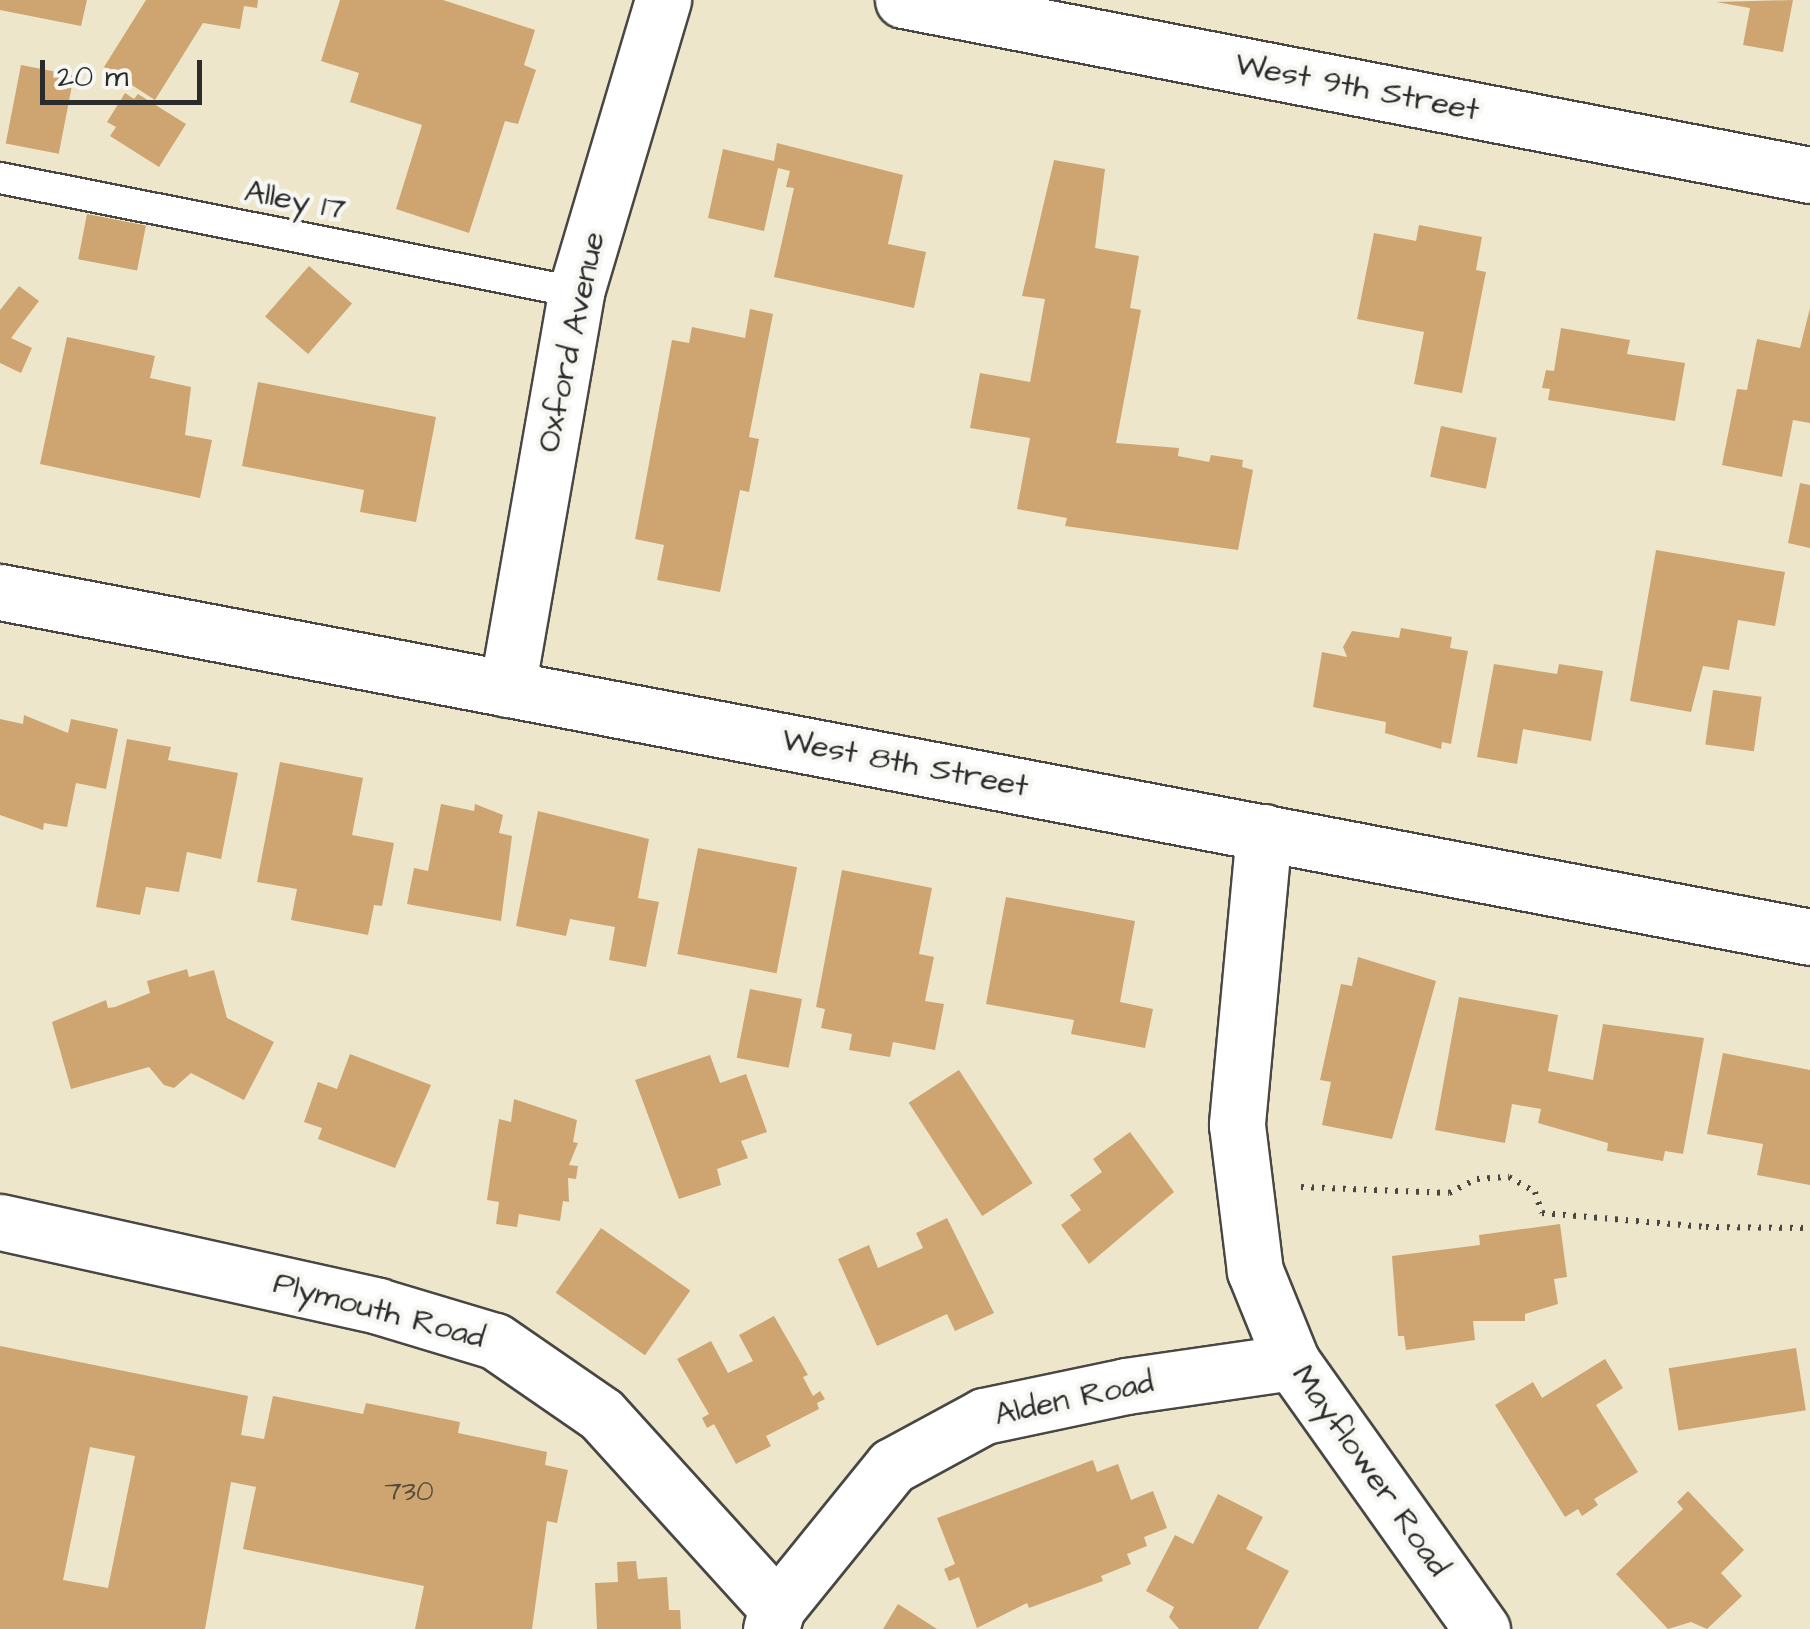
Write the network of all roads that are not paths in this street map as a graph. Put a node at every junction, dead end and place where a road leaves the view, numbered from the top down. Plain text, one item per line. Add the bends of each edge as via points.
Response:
1 (664, 0) edge
2 (903, 0) edge
3 (1810, 175) edge
4 (0, 178) edge
5 (576, 292) junction
6 (0, 592) edge
7 (507, 689) junction
8 (1264, 832) junction
9 (1810, 937) edge
10 (0, 1222) edge
11 (1292, 1362) junction
12 (774, 1619) edge
13 (1482, 1629) edge

1 - 5 street, Oxford Avenue
2 - 3 street, West 9th Street
4 - 5 lane, Alley 17
5 - 7 street, Oxford Avenue
6 - 7 street, West 8th Street
7 - 8 street, West 8th Street
8 - 9 street, West 8th Street
8 - 11 street, Mayflower Road via 1238,1125 1255,1271
10 - 12 street, Plymouth Road via 378,1306 495,1341 601,1414
11 - 12 street, Alden Road via 1126,1386 984,1416 892,1466
11 - 13 street, Mayflower Road

